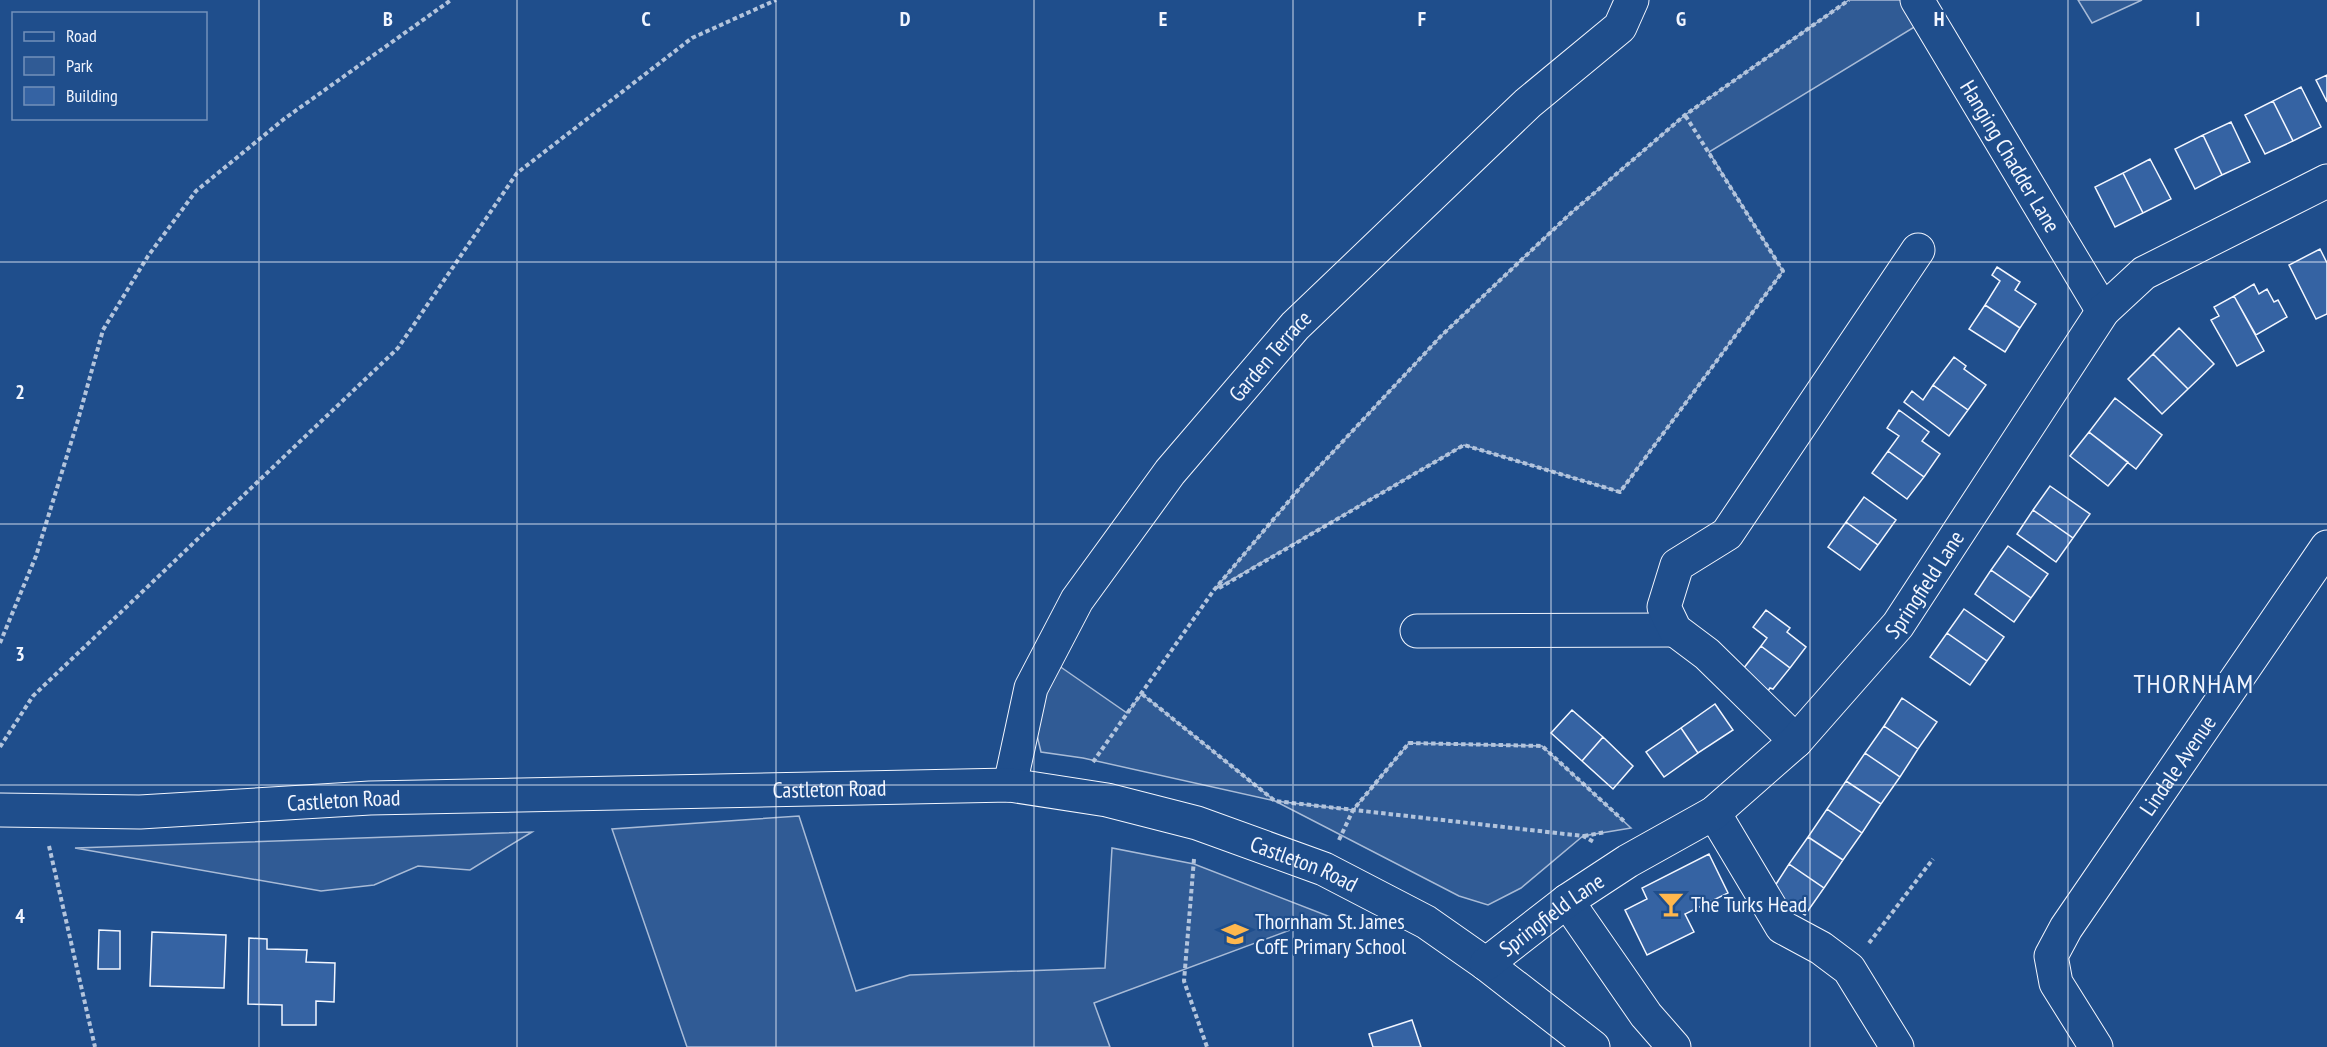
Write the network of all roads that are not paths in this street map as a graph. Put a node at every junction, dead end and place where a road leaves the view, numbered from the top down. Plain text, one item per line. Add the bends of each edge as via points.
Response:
1 (1632, 0) edge
2 (1917, 0) edge
3 (2327, 182) edge
4 (1918, 250) dead end
5 (2103, 311) junction
6 (2327, 547) edge
7 (1675, 630) junction
8 (1417, 631) dead end
9 (1796, 741) junction
10 (1010, 785) junction
11 (0, 810) edge
12 (1714, 813) junction
13 (1567, 901) junction
14 (1486, 964) junction
15 (1593, 1047) edge
16 (1674, 1047) edge
17 (1897, 1047) edge
18 (2096, 1047) edge

1 - 10 street, Garden Terrace via 1620,27 1528,103 1295,326 1170,472 1077,600 1031,688
2 - 5 street, Hanging Chadder Lane
3 - 5 street, Springfield Lane via 2144,273
4 - 7 street via 1727,534 1677,565 1664,607
5 - 9 street, Springfield Lane via 1898,625
6 - 18 street, Lindale Avenue via 2066,928 2051,956 2056,983
7 - 8 street
7 - 9 street via 1707,654
9 - 12 street, Springfield Lane
10 - 11 street, Castleton Road via 370,798 140,812
10 - 14 street, Castleton Road via 1107,800 1197,823 1324,868 1426,922
12 - 13 street, Springfield Lane
12 - 17 street via 1782,927 1849,969
13 - 14 street, Springfield Lane
13 - 16 street via 1646,1015
14 - 15 street, Castleton Road

